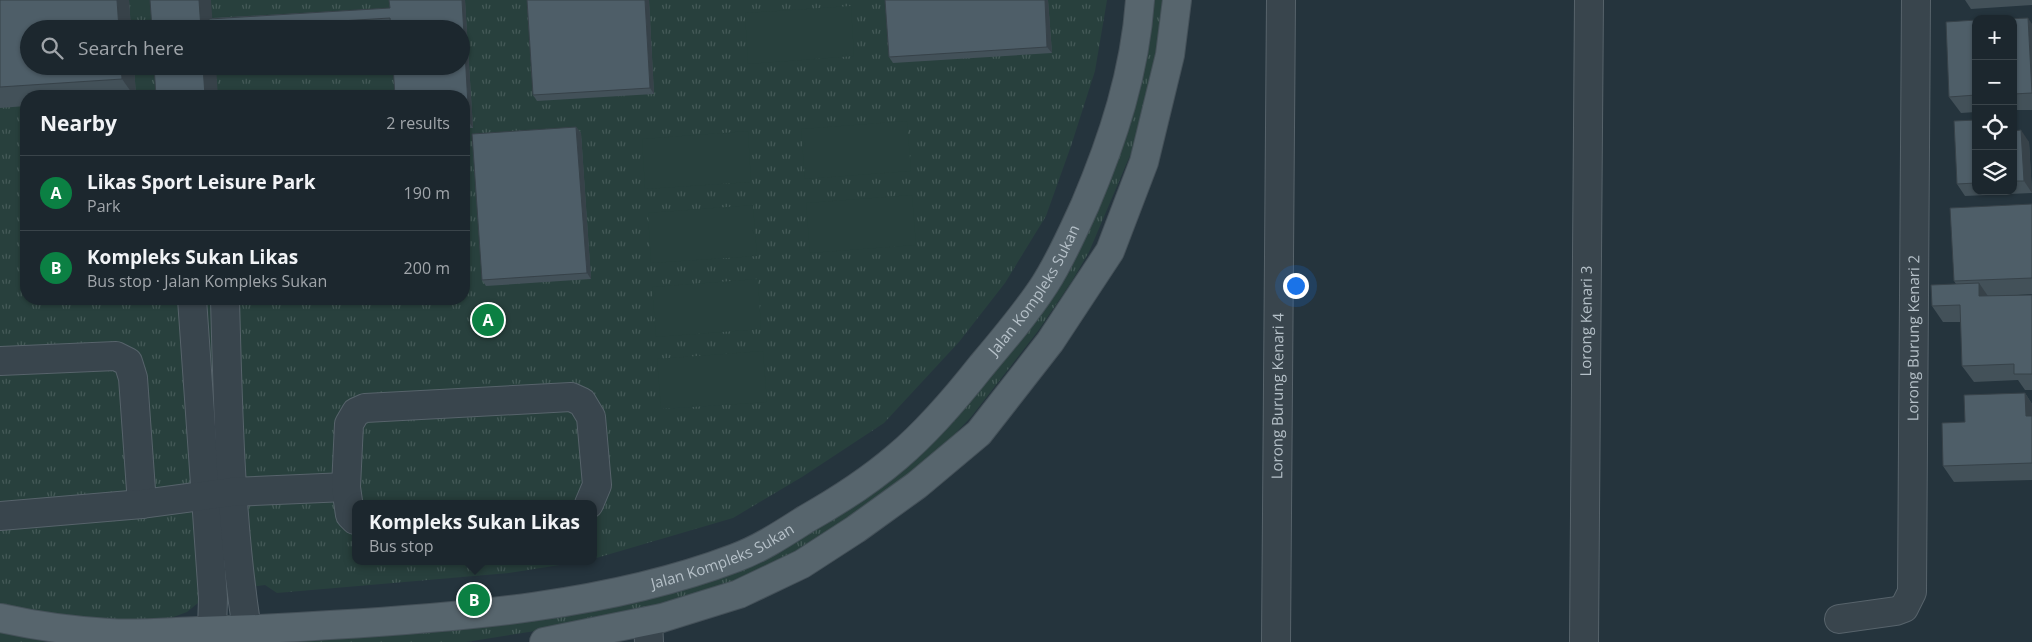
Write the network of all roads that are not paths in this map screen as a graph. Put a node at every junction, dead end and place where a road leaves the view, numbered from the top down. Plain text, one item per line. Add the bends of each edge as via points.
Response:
1 (1140, 0) edge
2 (1177, 0) edge
3 (1281, 0) edge
4 (1589, 0) edge
5 (1916, 0) edge
6 (193, 305) edge
7 (225, 305) edge
8 (0, 362) edge
9 (346, 487) junction
10 (218, 493) junction
11 (590, 500) edge
12 (142, 504) junction
13 (0, 516) edge
14 (352, 517) edge
15 (0, 618) edge
16 (1839, 619) dead end
17 (212, 630) junction
18 (247, 630) junction
19 (649, 631) edge
20 (544, 642) edge
21 (1276, 642) edge
22 (1584, 642) edge

1 - 18 main road, Jalan Kompleks Sukan via 1131,70 1119,118 1074,230 1046,283 950,405 897,457 842,498 739,557 629,589 444,618
2 - 19 main road via 1170,55 1144,162 1110,251 1050,342 979,433 917,485 802,564 738,594 662,618
3 - 21 street, Lorong Burung Kenari 4
4 - 22 street, Lorong Kenari 3
5 - 16 street, Lorong Burung Kenari 2 via 1912,592 1904,608 1896,611
6 - 10 street
7 - 10 street
8 - 12 street via 116,356 128,362 133,378
9 - 10 street
9 - 11 street via 349,424 356,412 365,408 571,397 582,402 591,417 596,484
9 - 14 street
10 - 12 street
10 - 17 street
10 - 18 street
12 - 13 street
15 - 17 main road, Jalan Kompleks Sukan via 112,634
17 - 18 main road, Jalan Kompleks Sukan
19 - 20 main road

